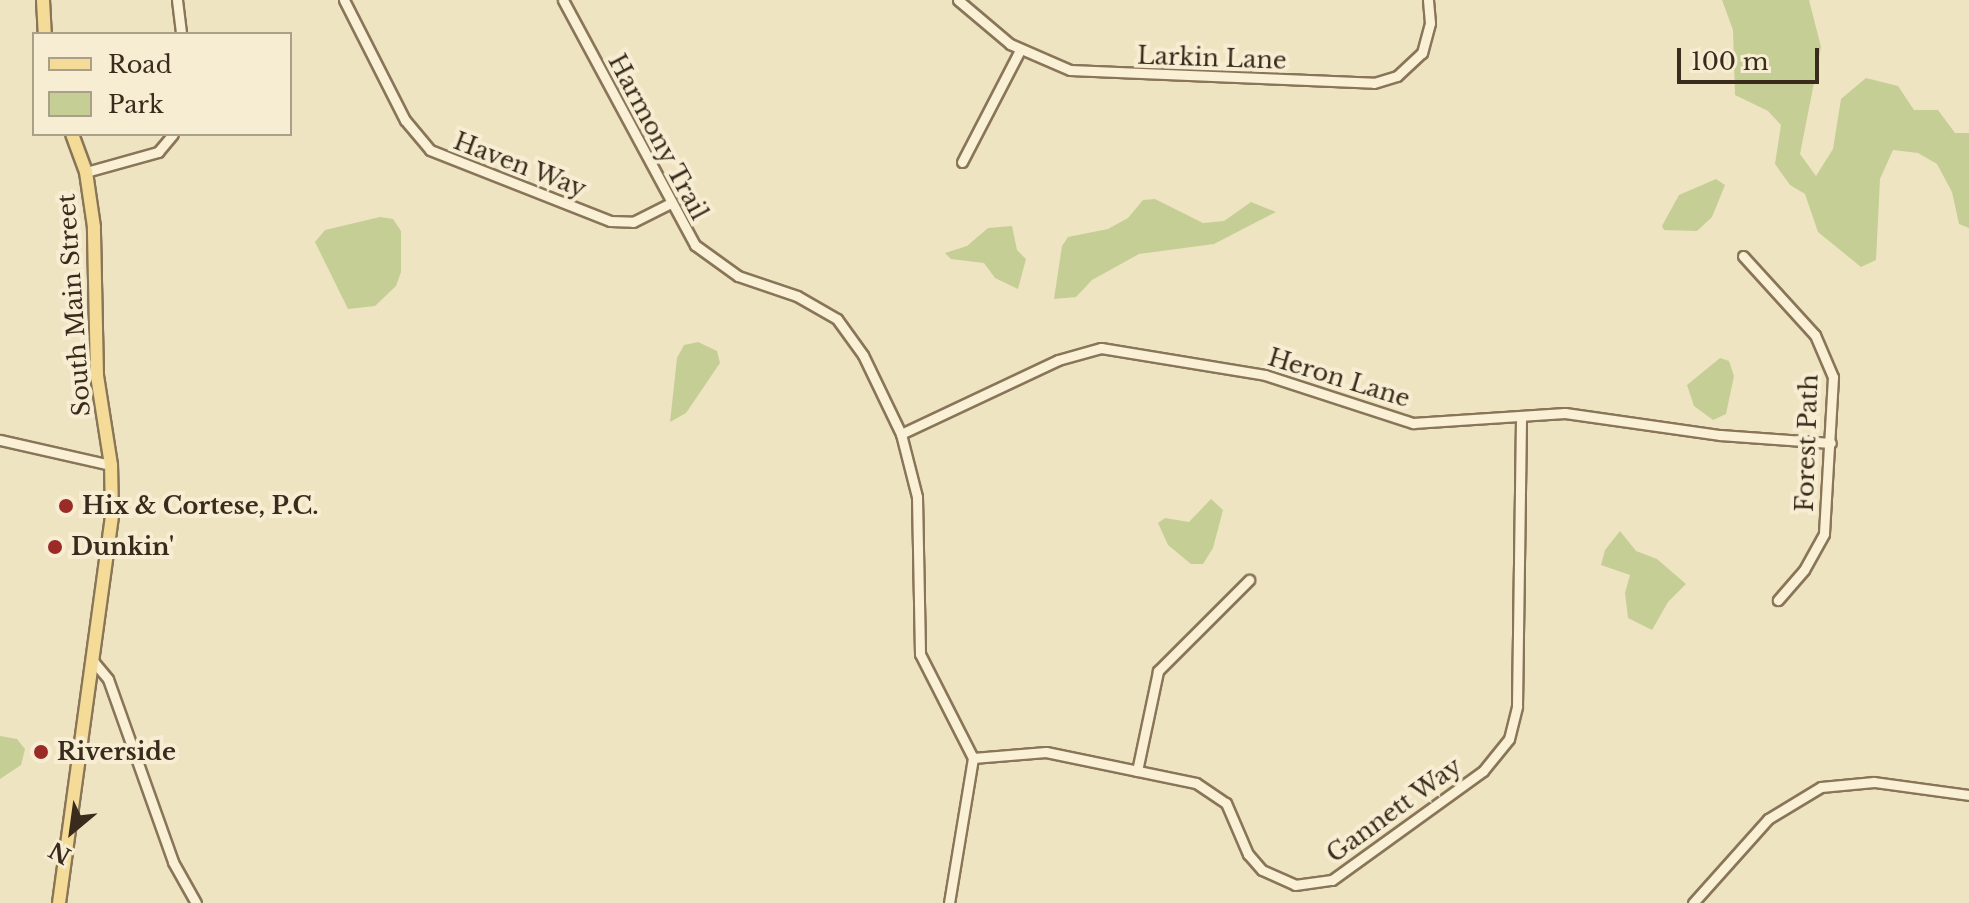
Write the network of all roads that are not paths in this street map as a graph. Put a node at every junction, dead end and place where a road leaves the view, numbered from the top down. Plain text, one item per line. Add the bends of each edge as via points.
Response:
1 (43, 0) edge
2 (177, 0) edge
3 (344, 0) edge
4 (563, 0) edge
5 (958, 0) edge
6 (1428, 0) edge
7 (45, 32) edge
8 (181, 32) edge
9 (1020, 50) junction
10 (73, 136) edge
11 (171, 136) edge
12 (962, 162) dead end
13 (86, 172) junction
14 (669, 204) junction
15 (1743, 256) dead end
16 (1521, 418) junction
17 (901, 434) junction
18 (0, 440) edge
19 (1831, 443) junction
20 (111, 465) junction
21 (1249, 580) dead end
22 (1778, 600) dead end
23 (93, 661) junction
24 (973, 758) junction
25 (1137, 771) junction
26 (1969, 795) edge
27 (59, 903) edge
28 (196, 903) edge
29 (949, 903) edge
30 (1693, 903) edge

1 - 7 main road
2 - 8 street
3 - 14 street, Haven Way via 405,120 430,150 610,221 633,222
4 - 14 street, Harmony Trail
5 - 9 street, Larkin Lane
6 - 9 street, Larkin Lane via 1430,31 1422,53 1397,76 1374,83 1095,74 1043,62
9 - 12 street
10 - 13 main road, South Main Street
11 - 13 street via 158,152
13 - 20 main road, South Main Street via 98,267 97,376
14 - 17 street, Harmony Trail via 695,245 714,262 797,296 837,319 863,355
15 - 19 street, Forest Path via 1824,348 1834,390
16 - 17 street, Heron Lane via 1413,423 1265,375 1101,348 1058,360
16 - 19 street, Heron Lane via 1565,413 1720,435
16 - 25 street, Gannett Way via 1517,706 1512,731 1494,761 1345,873 1306,886 1283,882 1255,864 1226,803 1214,792
17 - 24 street, Harmony Trail via 917,497 920,654
18 - 20 street
19 - 22 street, Forest Path via 1821,542
20 - 23 main road, South Main Street via 112,515
21 - 25 street via 1158,671
23 - 27 main road, South Main Street
23 - 28 street via 108,679 173,862
24 - 25 street, Gannett Way via 1026,750
24 - 29 street
26 - 30 street via 1874,782 1821,787 1768,819

